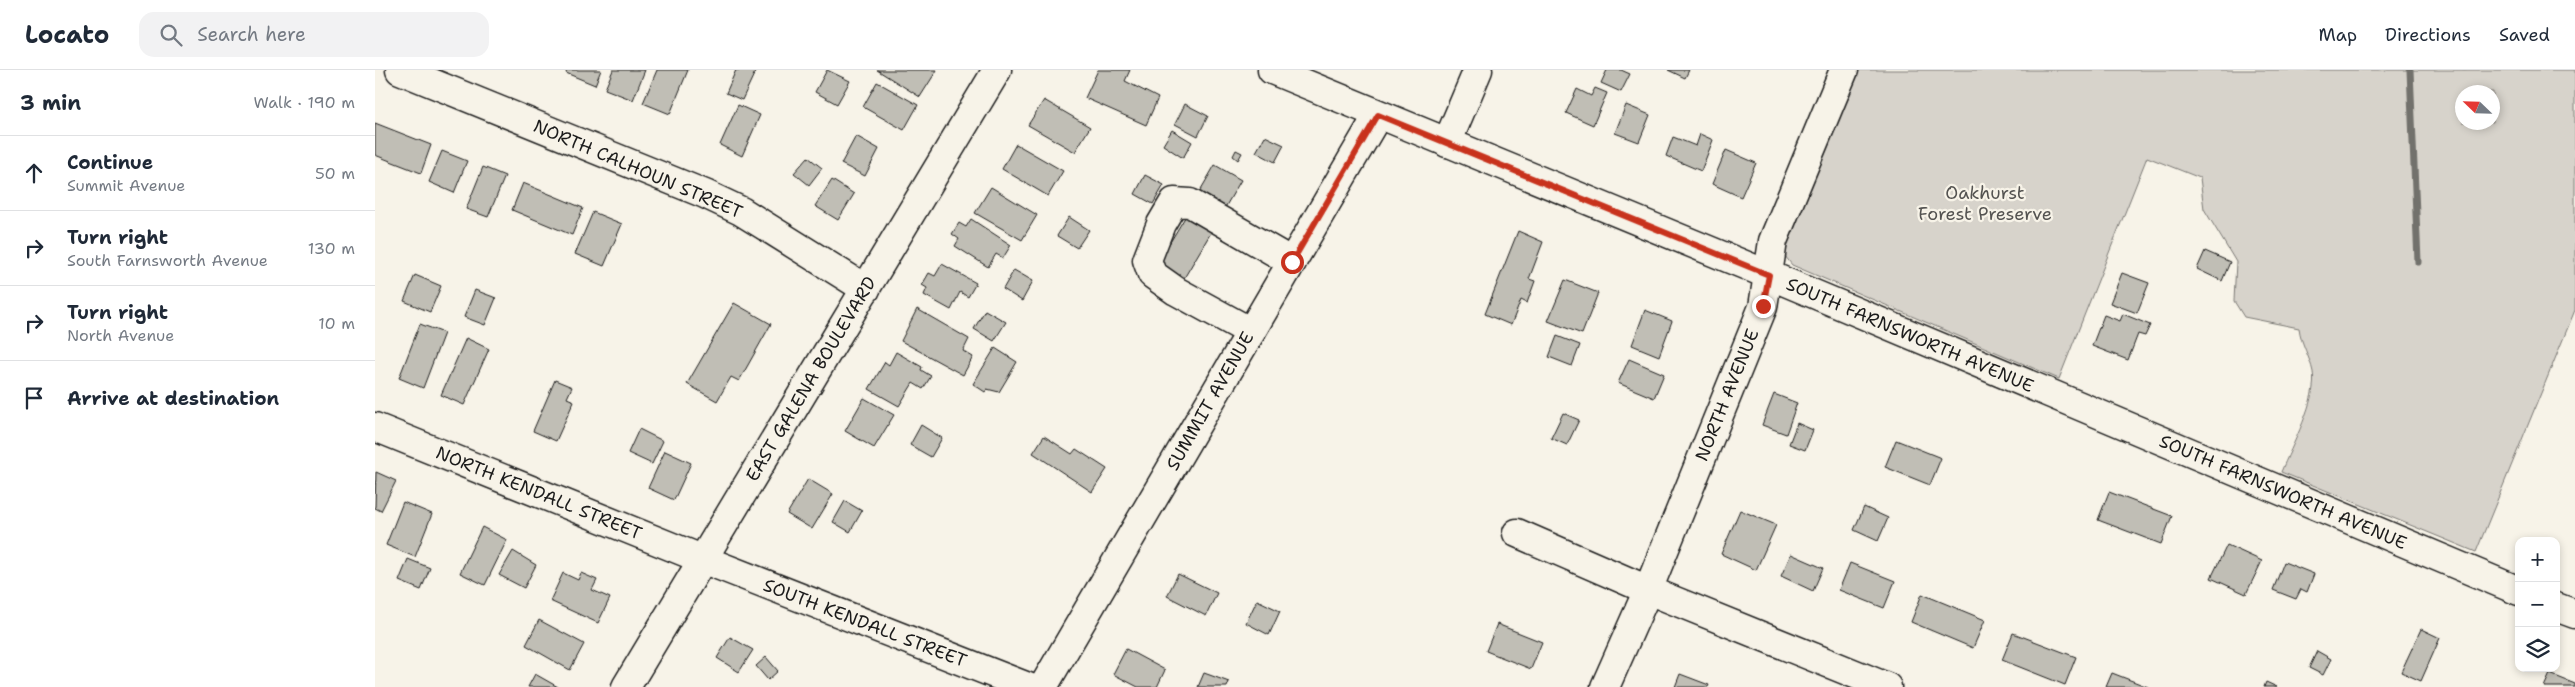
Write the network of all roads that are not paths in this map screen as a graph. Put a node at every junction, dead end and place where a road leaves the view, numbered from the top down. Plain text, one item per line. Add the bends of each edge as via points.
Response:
1 (400, 70) edge
2 (997, 70) edge
3 (1273, 70) edge
4 (1478, 70) edge
5 (1844, 70) edge
6 (1378, 115) junction
7 (1447, 143) junction
8 (1292, 262) junction
9 (1769, 275) junction
10 (866, 289) junction
11 (1251, 332) junction
12 (375, 427) edge
13 (1517, 533) dead end
14 (702, 559) junction
15 (2515, 589) edge
16 (1648, 590) junction
17 (2560, 608) edge
18 (2575, 614) edge
19 (626, 687) edge
20 (1028, 687) edge
21 (1043, 687) edge
22 (1605, 687) edge
23 (1887, 687) edge

1 - 10 street, NORTH CALHOUN STREET via 705,194 741,211
2 - 10 street, EAST GALENA BOULEVARD
3 - 6 street, SOUTH FARNSWORTH AVENUE
4 - 7 street
5 - 9 street, NORTH AVENUE via 1773,241
6 - 7 street, SOUTH FARNSWORTH AVENUE
6 - 8 street, SUMMIT AVENUE
7 - 9 street, SOUTH FARNSWORTH AVENUE
8 - 11 street, SUMMIT AVENUE
8 - 11 street via 1190,203 1174,202 1161,224 1147,260 1152,274
9 - 15 street, SOUTH FARNSWORTH AVENUE
9 - 16 street, NORTH AVENUE via 1763,306
10 - 14 street, EAST GALENA BOULEVARD
11 - 21 street, SUMMIT AVENUE
12 - 14 street, NORTH KENDALL STREET
13 - 16 street
14 - 19 street, EAST GALENA BOULEVARD
14 - 20 street, SOUTH KENDALL STREET
16 - 22 street, NORTH AVENUE
16 - 23 street
17 - 18 street

